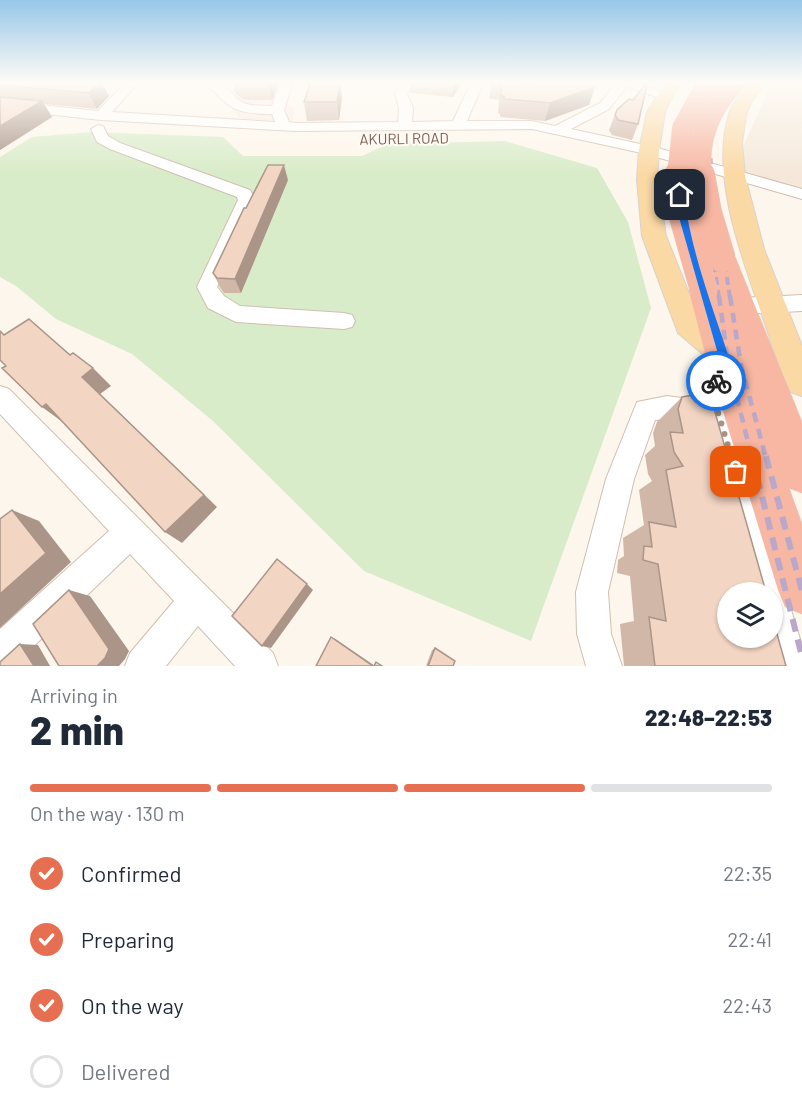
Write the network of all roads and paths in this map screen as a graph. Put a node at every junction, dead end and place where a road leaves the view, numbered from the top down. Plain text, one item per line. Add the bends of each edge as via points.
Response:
1 (42, 112) edge
2 (108, 112) edge
3 (248, 112) edge
4 (278, 112) edge
5 (406, 112) edge
6 (462, 112) edge
7 (597, 112) edge
8 (656, 112) edge
9 (692, 112) edge
10 (709, 112) edge
11 (737, 112) edge
12 (0, 114) edge
13 (100, 122) junction
14 (249, 125) junction
15 (459, 125) junction
16 (285, 127) junction
17 (405, 127) junction
18 (559, 129) junction
19 (649, 155) junction
20 (734, 176) junction
21 (802, 194) edge
22 (802, 200) edge
23 (802, 303) edge
24 (756, 305) junction
25 (344, 321) dead end
26 (725, 361) junction
27 (802, 383) edge
28 (0, 397) edge
29 (719, 410) junction
30 (794, 421) edge
31 (802, 473) edge
32 (118, 544) junction
33 (741, 582) edge
34 (767, 582) edge
35 (802, 590) edge
36 (196, 601) junction
37 (783, 641) edge
38 (759, 648) edge
39 (0, 653) edge
40 (143, 666) edge
41 (260, 666) edge
42 (604, 666) edge
43 (764, 666) edge
44 (790, 666) edge

1 - 13 street, AKURLI ROAD
2 - 13 street
3 - 14 street
4 - 16 street
5 - 17 street
6 - 15 street
7 - 18 street
8 - 19 main road
9 - 26 highway, bridge via 683,128 678,177 682,214
10 - 24 highway, bridge via 700,149 704,200 722,259
11 - 20 main road via 733,133
12 - 13 street, AKURLI ROAD
13 - 14 street, AKURLI ROAD
13 - 19 street, AKURLI ROAD via 339,139 542,137
13 - 25 street via 102,139 115,146 244,194 247,200 207,287 216,302 236,314
14 - 16 street, AKURLI ROAD
15 - 17 street, AKURLI ROAD
15 - 18 street, AKURLI ROAD
16 - 17 street, AKURLI ROAD
18 - 19 street, AKURLI ROAD
19 - 20 street, AKURLI ROAD
19 - 26 main road via 647,180 654,236 668,276 688,325
20 - 21 street, AKURLI ROAD
20 - 22 street, AKURLI ROAD
20 - 24 main road
23 - 24 street
24 - 27 main road
24 - 30 highway
26 - 29 highway
28 - 32 street
29 - 33 street via 698,421
29 - 34 street
29 - 35 highway
29 - 42 street via 667,407 646,411 620,479 592,592 594,634
30 - 31 highway
32 - 36 street
32 - 39 street
36 - 40 street
36 - 41 street
37 - 44 street
38 - 43 street

